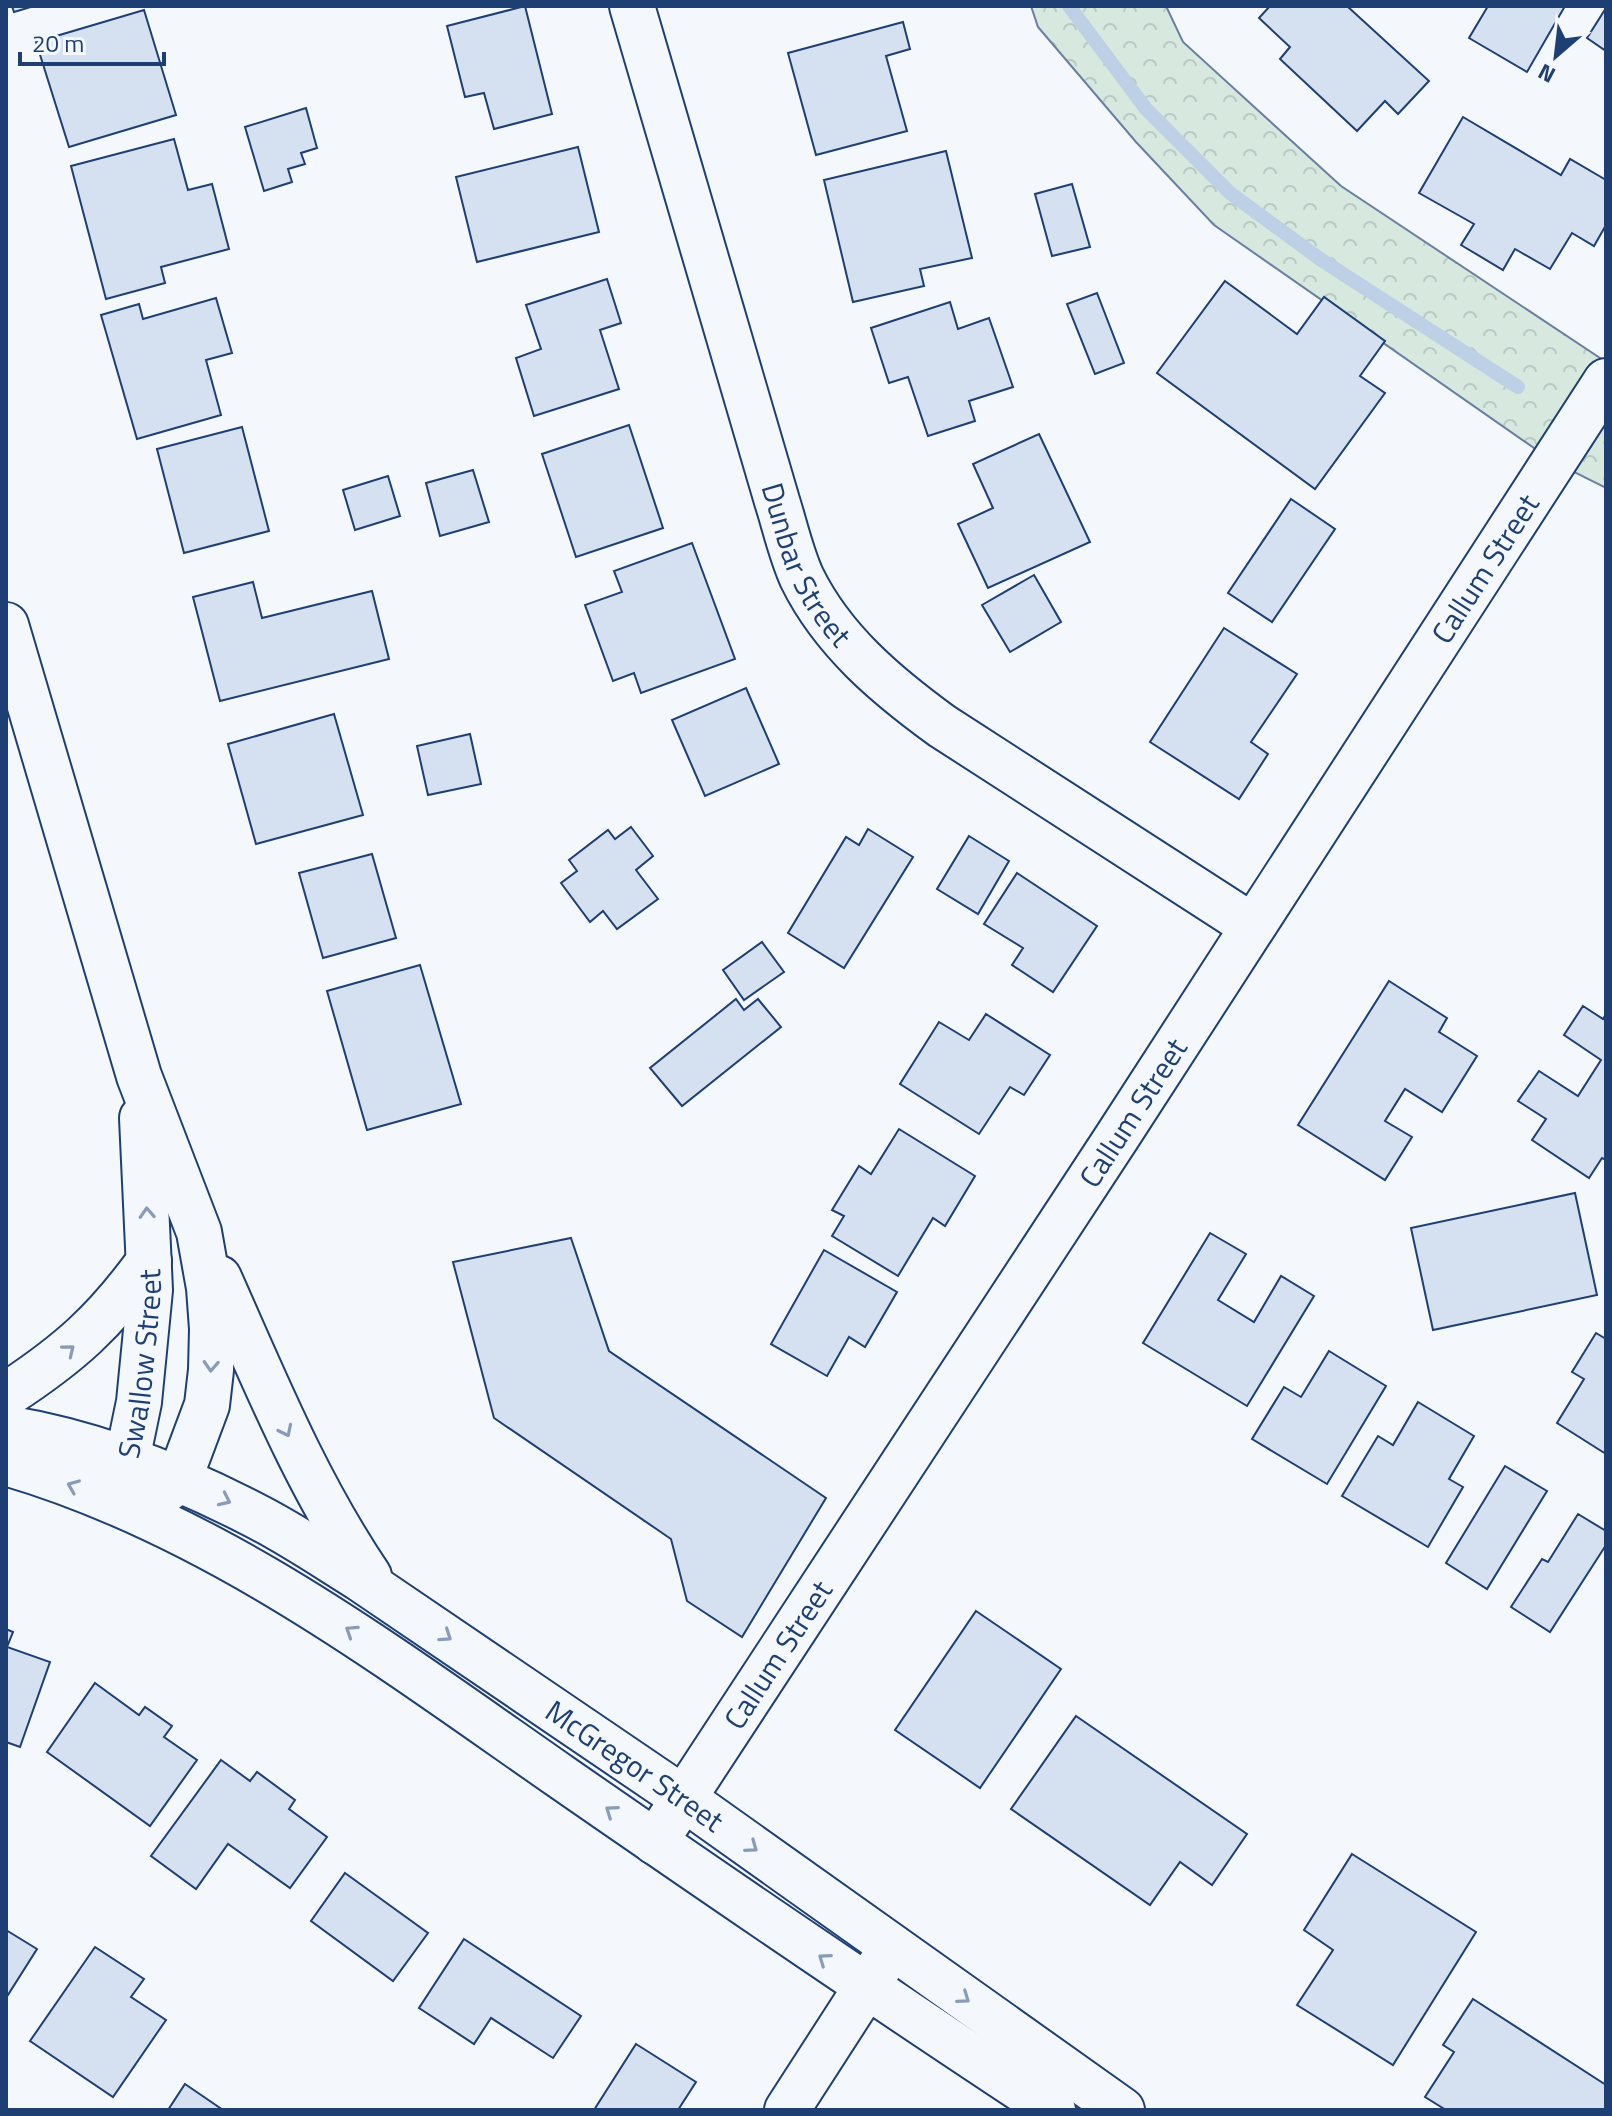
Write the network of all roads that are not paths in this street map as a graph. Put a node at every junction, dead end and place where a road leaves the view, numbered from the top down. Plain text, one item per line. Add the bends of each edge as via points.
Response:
1 (632, 6) edge
2 (1606, 381) edge
3 (6, 625) edge
4 (1252, 926) junction
5 (139, 1076) junction
6 (199, 1232) junction
7 (149, 1261) junction
8 (6, 1395) edge
9 (6, 1428) edge
10 (127, 1460) junction
11 (6, 1463) edge
12 (179, 1480) junction
13 (138, 1512) junction
14 (379, 1591) junction
15 (683, 1798) junction
16 (655, 1842) junction
17 (892, 1947) junction
18 (866, 1988) junction
19 (787, 2110) edge
20 (1053, 2110) edge
21 (1122, 2110) edge

1 - 4 street, Dunbar Street via 802,578 839,637 892,690 942,726
2 - 4 street, Callum Street
3 - 5 street, Swallow Street
4 - 15 street, Callum Street
5 - 6 street, Swallow Street
7 -> 5 street, Swallow Street
6 -> 12 street, Swallow Street via 209,1288 211,1370 207,1405
6 -> 14 street via 285,1431 337,1529
8 -> 7 street via 102,1321
7 - 10 street, Swallow Street via 148,1332
9 - 10 street, McGregor Street
10 - 12 street, McGregor Street
10 - 13 street, Swallow Street
13 -> 11 street, McGregor Street
12 - 13 street, Swallow Street
12 -> 14 street, McGregor Street via 257,1516
16 -> 13 street, McGregor Street via 350,1630 260,1575
14 -> 15 street, McGregor Street
15 - 16 street, Callum Street
15 -> 17 street, McGregor Street
18 -> 16 street, McGregor Street
17 - 18 street
17 -> 21 street, McGregor Street
18 - 19 street
18 - 20 street, McGregor Street

